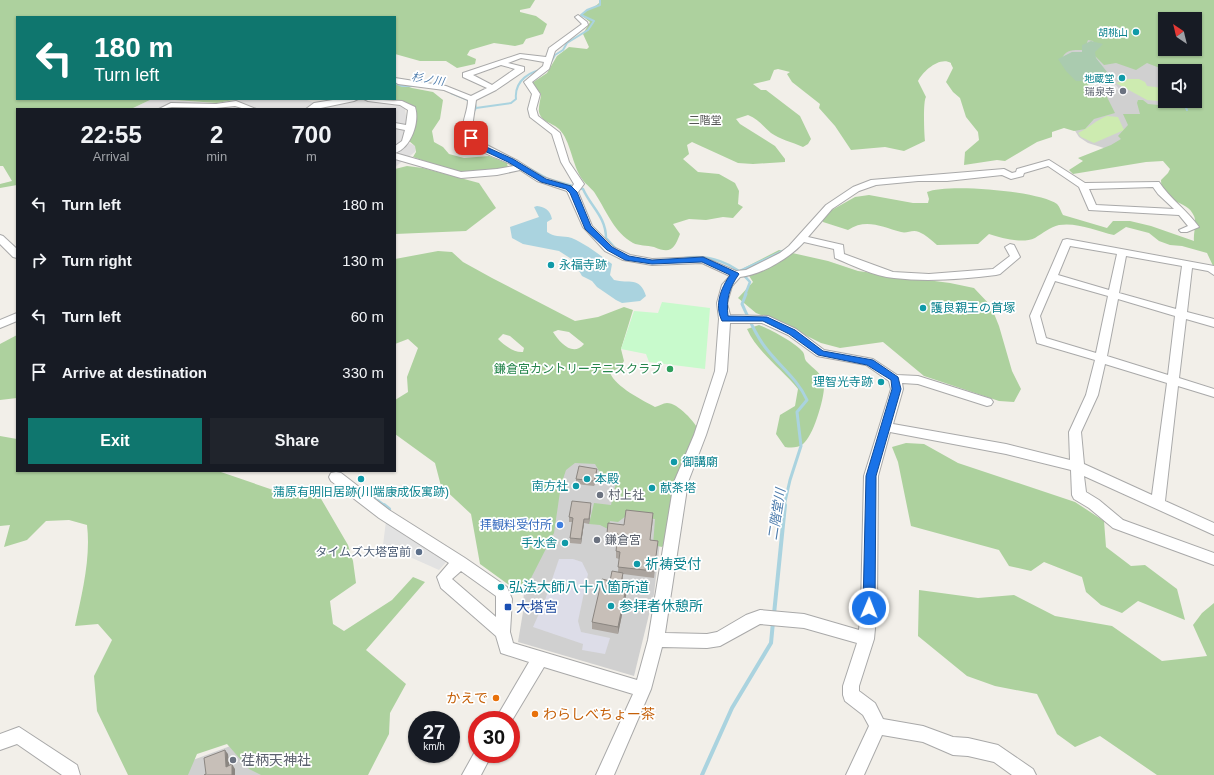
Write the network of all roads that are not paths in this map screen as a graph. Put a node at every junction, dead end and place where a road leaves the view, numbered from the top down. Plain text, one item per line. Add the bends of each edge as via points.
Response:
1 (578, 16) dead end
2 (502, 63) junction
3 (546, 66) junction
4 (396, 80) edge
5 (493, 88) junction
6 (349, 100) edge
7 (378, 100) edge
8 (472, 101) junction
9 (330, 104) junction
10 (214, 107) edge
11 (165, 108) edge
12 (249, 108) edge
13 (312, 108) edge
14 (341, 108) edge
15 (396, 124) edge
16 (410, 129) junction
17 (396, 149) edge
18 (396, 156) edge
19 (521, 167) junction
20 (1083, 186) junction
21 (576, 188) junction
22 (1182, 212) junction
23 (1184, 230) dead end
24 (0, 238) edge
25 (802, 238) junction
26 (1010, 247) dead end
27 (1122, 252) junction
28 (16, 254) edge
29 (1187, 264) junction
30 (1214, 272) edge
31 (735, 274) junction
32 (1052, 277) junction
33 (1114, 294) junction
34 (1181, 313) junction
35 (16, 317) edge
36 (725, 319) junction
37 (1214, 322) edge
38 (0, 324) edge
39 (1101, 358) junction
40 (895, 379) junction
41 (1173, 380) junction
42 (1214, 393) edge
43 (987, 402) dead end
44 (886, 427) junction
45 (1076, 466) junction
46 (336, 477) dead end
47 (1158, 503) junction
48 (1214, 529) edge
49 (1214, 559) edge
50 (460, 562) junction
51 (502, 632) junction
52 (866, 639) junction
53 (656, 640) junction
54 (540, 659) junction
55 (642, 689) junction
56 (508, 711) edge
57 (878, 726) junction
58 (0, 742) edge
59 (478, 763) edge
60 (71, 775) edge
61 (471, 775) edge
62 (605, 775) edge
63 (855, 775) edge
64 (1027, 775) edge

1 - 3 street via 584,25 552,50
2 - 3 street via 520,56
2 - 5 street via 521,69
2 - 5 street via 466,75
3 - 21 street via 528,82 536,94 532,109 534,117 556,133
4 - 8 street via 406,84 445,88
5 - 8 street
6 - 9 street
7 - 16 street via 410,106
8 - 19 street via 468,129 471,138 480,147
9 - 13 street
9 - 14 street
10 - 11 street via 171,105
10 - 12 street via 236,103
15 - 16 street
16 - 17 street via 406,142
18 - 19 street via 461,175
19 - 21 street via 544,180
20 - 22 street via 1156,184 1159,192
20 - 22 street via 1092,208
20 - 25 street via 1049,163 1011,176 1004,172 874,182 856,189 829,207
21 - 31 street via 588,227 609,248 627,258 652,262 703,260
22 - 23 street via 1194,227
24 - 28 street
25 - 26 street via 839,247 839,256 877,271 901,276 967,276 996,272 1015,257
25 - 31 street via 784,255 748,273
27 - 29 street
27 - 32 street via 1067,242
27 - 33 street
29 - 30 street via 1211,268
29 - 34 street
31 - 36 street via 722,303
32 - 33 street
32 - 39 street via 1034,316 1041,340
33 - 34 street
33 - 39 street
34 - 37 street
34 - 41 street
35 - 38 street
36 - 40 street via 764,318 792,332 821,353 869,362
36 - 53 street via 721,371 681,482
39 - 41 street
39 - 45 street via 1092,395 1075,432
40 - 43 street via 918,380
40 - 44 street via 897,389
41 - 42 street
41 - 47 street
44 - 45 street via 1006,448
44 - 52 street via 871,476 869,608
45 - 47 street
45 - 49 street via 1079,495 1118,524
46 - 50 street via 384,514
47 - 48 street
50 - 51 street via 502,592
50 - 51 street via 444,577 446,583
51 - 54 street via 506,648
52 - 53 street via 804,621 760,617 720,639
52 - 57 street via 850,686 851,695 869,709
53 - 55 street
54 - 55 street
54 - 56 street
55 - 62 street
57 - 63 street
57 - 64 street via 923,734 953,746 998,754
58 - 60 street via 19,735 71,771
59 - 61 street

